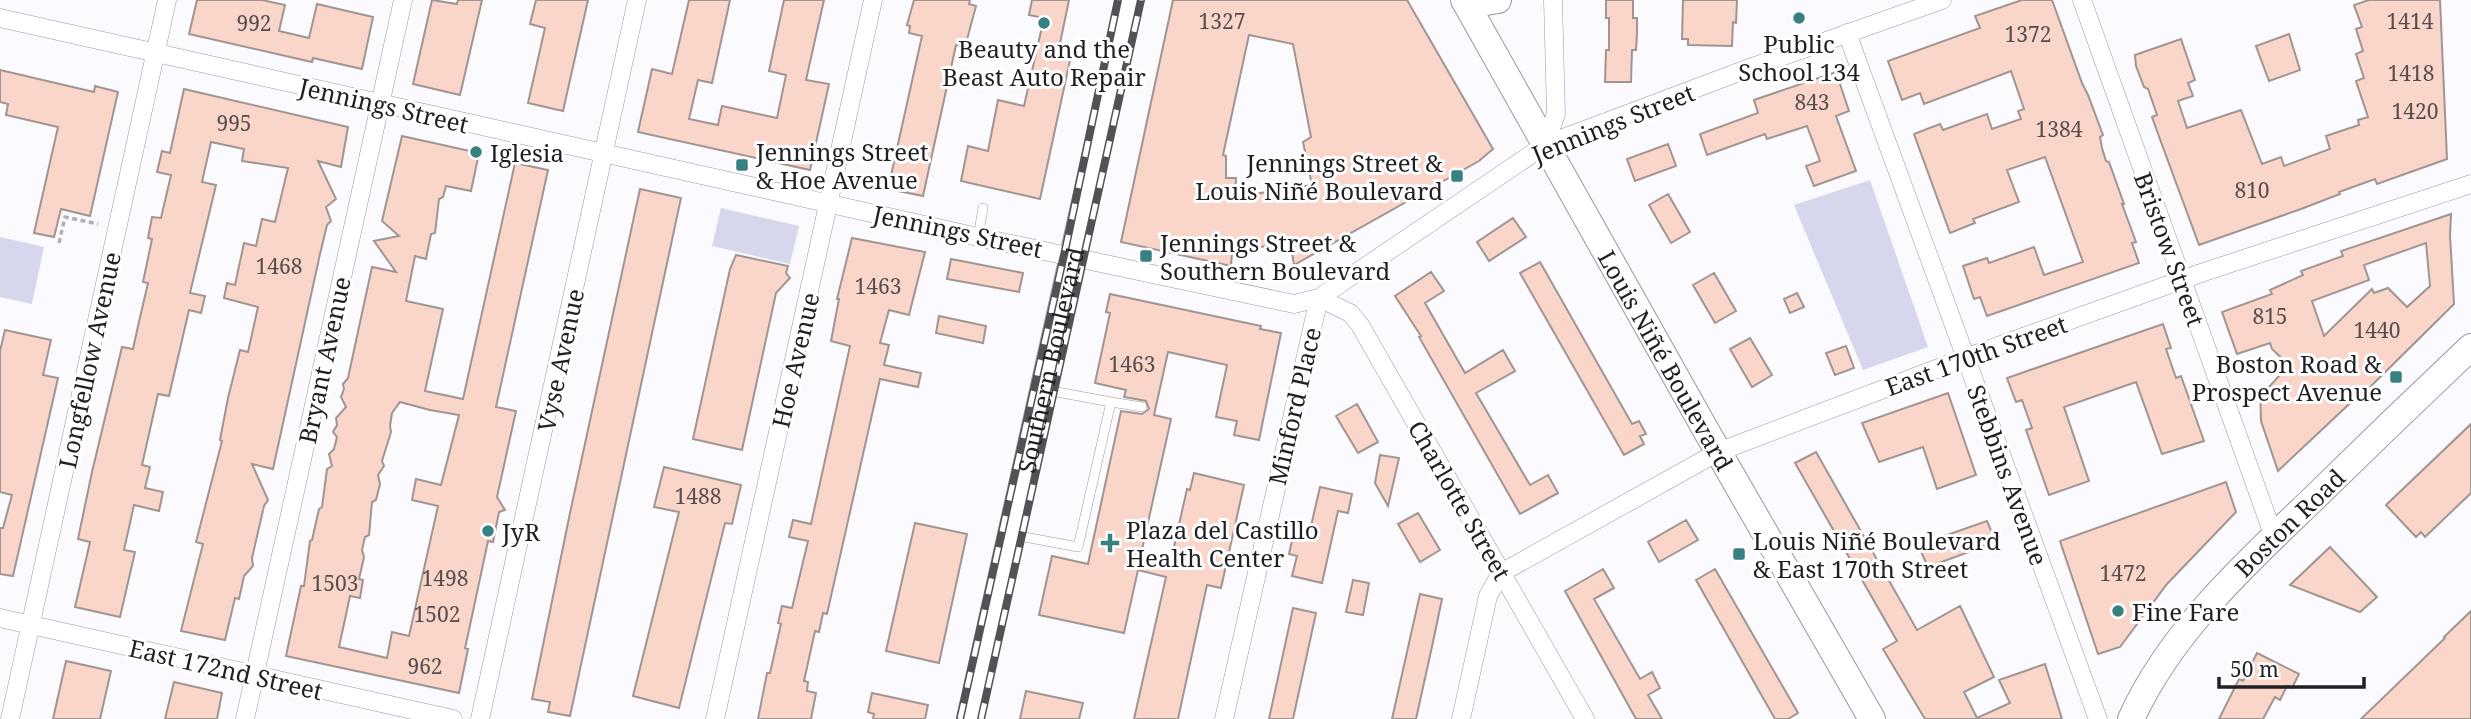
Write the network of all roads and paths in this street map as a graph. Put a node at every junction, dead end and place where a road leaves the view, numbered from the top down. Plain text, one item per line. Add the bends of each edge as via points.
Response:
1 (167, 0) edge
2 (403, 0) edge
3 (638, 0) edge
4 (873, 0) edge
5 (1130, 0) edge
6 (1498, 0) edge
7 (1553, 0) edge
8 (1942, 0) edge
9 (2082, 0) edge
10 (1465, 1) edge
11 (0, 18) edge
12 (1847, 33) junction
13 (156, 53) junction
14 (380, 104) junction
15 (1545, 145) junction
16 (605, 154) junction
17 (2471, 184) edge
18 (830, 203) junction
19 (983, 208) dead end
20 (98, 224) dead end
21 (978, 237) junction
22 (59, 243) dead end
23 (1072, 257) junction
24 (2182, 281) junction
25 (1319, 298) junction
26 (2471, 347) edge
27 (1965, 358) junction
28 (1044, 390) junction
29 (1111, 402) junction
30 (1142, 407) dead end
31 (1718, 453) junction
32 (1011, 534) junction
33 (2274, 537) junction
34 (1501, 573) junction
35 (0, 618) edge
36 (30, 625) junction
37 (255, 675) junction
38 (10, 719) edge
39 (245, 719) edge
40 (453, 719) edge
41 (480, 719) edge
42 (715, 719) edge
43 (970, 719) edge
44 (1224, 719) edge
45 (1461, 719) edge
46 (1585, 719) edge
47 (1872, 719) edge
48 (2098, 719) edge
49 (2132, 719) edge

1 - 13 street, Longfellow Avenue
2 - 14 street, Bryant Avenue
3 - 16 street, Vyse Avenue
4 - 18 street, Hoe Avenue
5 - 23 main road, Southern Boulevard
6 - 10 main road
7 - 15 street via 1556,114
8 - 12 street, Jennings Street
9 - 24 street, Bristow Street
10 - 15 main road, Louis Niñé Boulevard
11 - 13 street, Jennings Street
12 - 15 street, Jennings Street
12 - 27 street, Stebbins Avenue
13 - 14 street, Jennings Street
13 - 36 street, Longfellow Avenue
14 - 16 street, Jennings Street
14 - 37 street, Bryant Avenue
15 - 25 street, Jennings Street
15 - 31 main road, Louis Niñé Boulevard
16 - 18 street, Jennings Street
16 - 41 street, Vyse Avenue
17 - 24 street, East 170th Street
18 - 21 street, Jennings Street
18 - 42 street, Hoe Avenue
19 - 21 lane
20 - 22 path via 65,217
21 - 23 street, Jennings Street
23 - 25 street, Jennings Street via 1294,304
23 - 28 main road, Southern Boulevard
24 - 27 street, East 170th Street
24 - 33 street, Bristow Street
25 - 34 street, Charlotte Street via 1350,313 1360,325
25 - 44 street, Minford Place
26 - 33 main road, Boston Road
27 - 31 street, East 170th Street
27 - 48 street, Stebbins Avenue
28 - 29 lane
28 - 32 main road, Southern Boulevard
29 - 30 lane
29 - 32 lane via 1078,547
31 - 34 street, East 170th Street
31 - 47 main road, Louis Niñé Boulevard
32 - 43 main road, Southern Boulevard
33 - 49 main road, Boston Road via 2201,612 2153,679
34 - 45 street via 1488,596
34 - 46 street, Charlotte Street
35 - 36 street, East 172nd Street
36 - 37 street, East 172nd Street
36 - 38 street, Longfellow Avenue
37 - 39 street, Bryant Avenue
37 - 40 street, East 172nd Street

